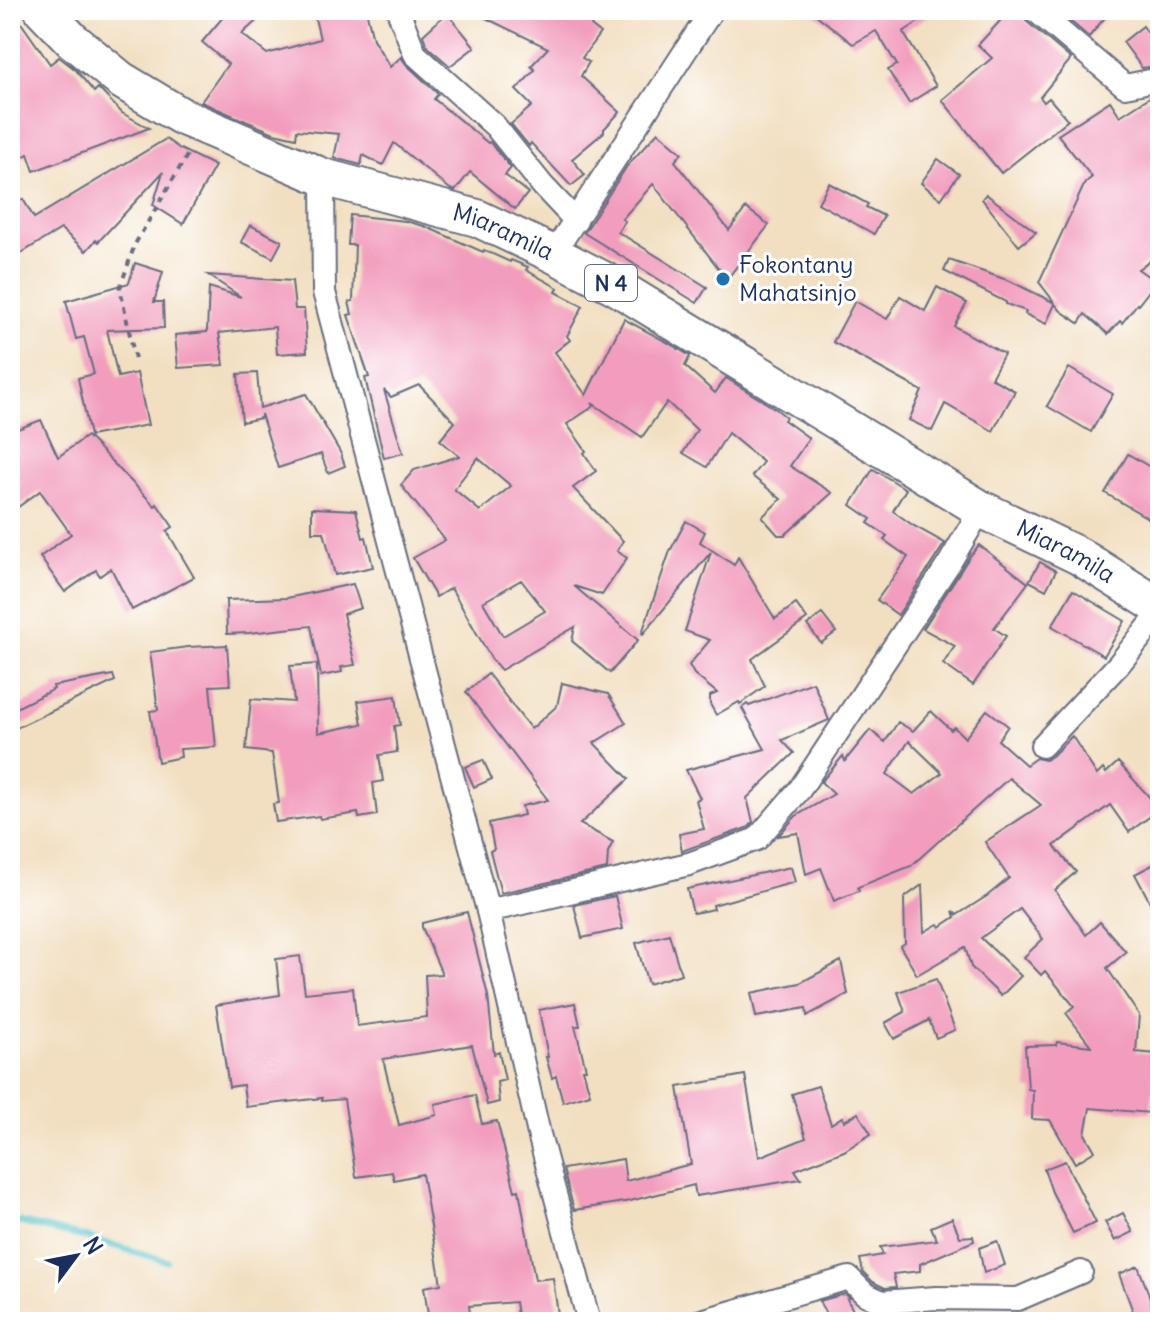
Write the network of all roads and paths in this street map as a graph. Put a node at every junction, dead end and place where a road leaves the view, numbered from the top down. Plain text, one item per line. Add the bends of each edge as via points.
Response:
1 (43, 10) edge
2 (398, 10) edge
3 (712, 10) edge
4 (1035, 10) edge
5 (1160, 79) edge
6 (203, 126) junction
7 (323, 177) junction
8 (576, 221) junction
9 (553, 254) junction
10 (135, 359) dead end
11 (981, 509) junction
12 (1160, 610) edge
13 (1042, 746) dead end
14 (488, 911) junction
15 (1081, 1272) dead end
16 (589, 1322) edge
17 (698, 1322) edge

1 - 6 main road, Miaramila / N 4 via 121,80
2 - 8 street via 415,54 495,126
3 - 8 street
4 - 5 street via 1125,86
6 - 7 main road, Miaramila / N 4
6 - 10 path via 135,244 120,288
7 - 9 main road, Miaramila / N 4 via 477,218
7 - 14 street via 324,292
8 - 9 street
9 - 11 main road, Miaramila / N 4 via 615,286
11 - 12 main road, Miaramila / N 4 via 1079,556
11 - 14 street via 800,789 757,839 689,864
12 - 13 street via 1119,664
14 - 16 street
15 - 17 street via 1018,1299 882,1302 849,1278

